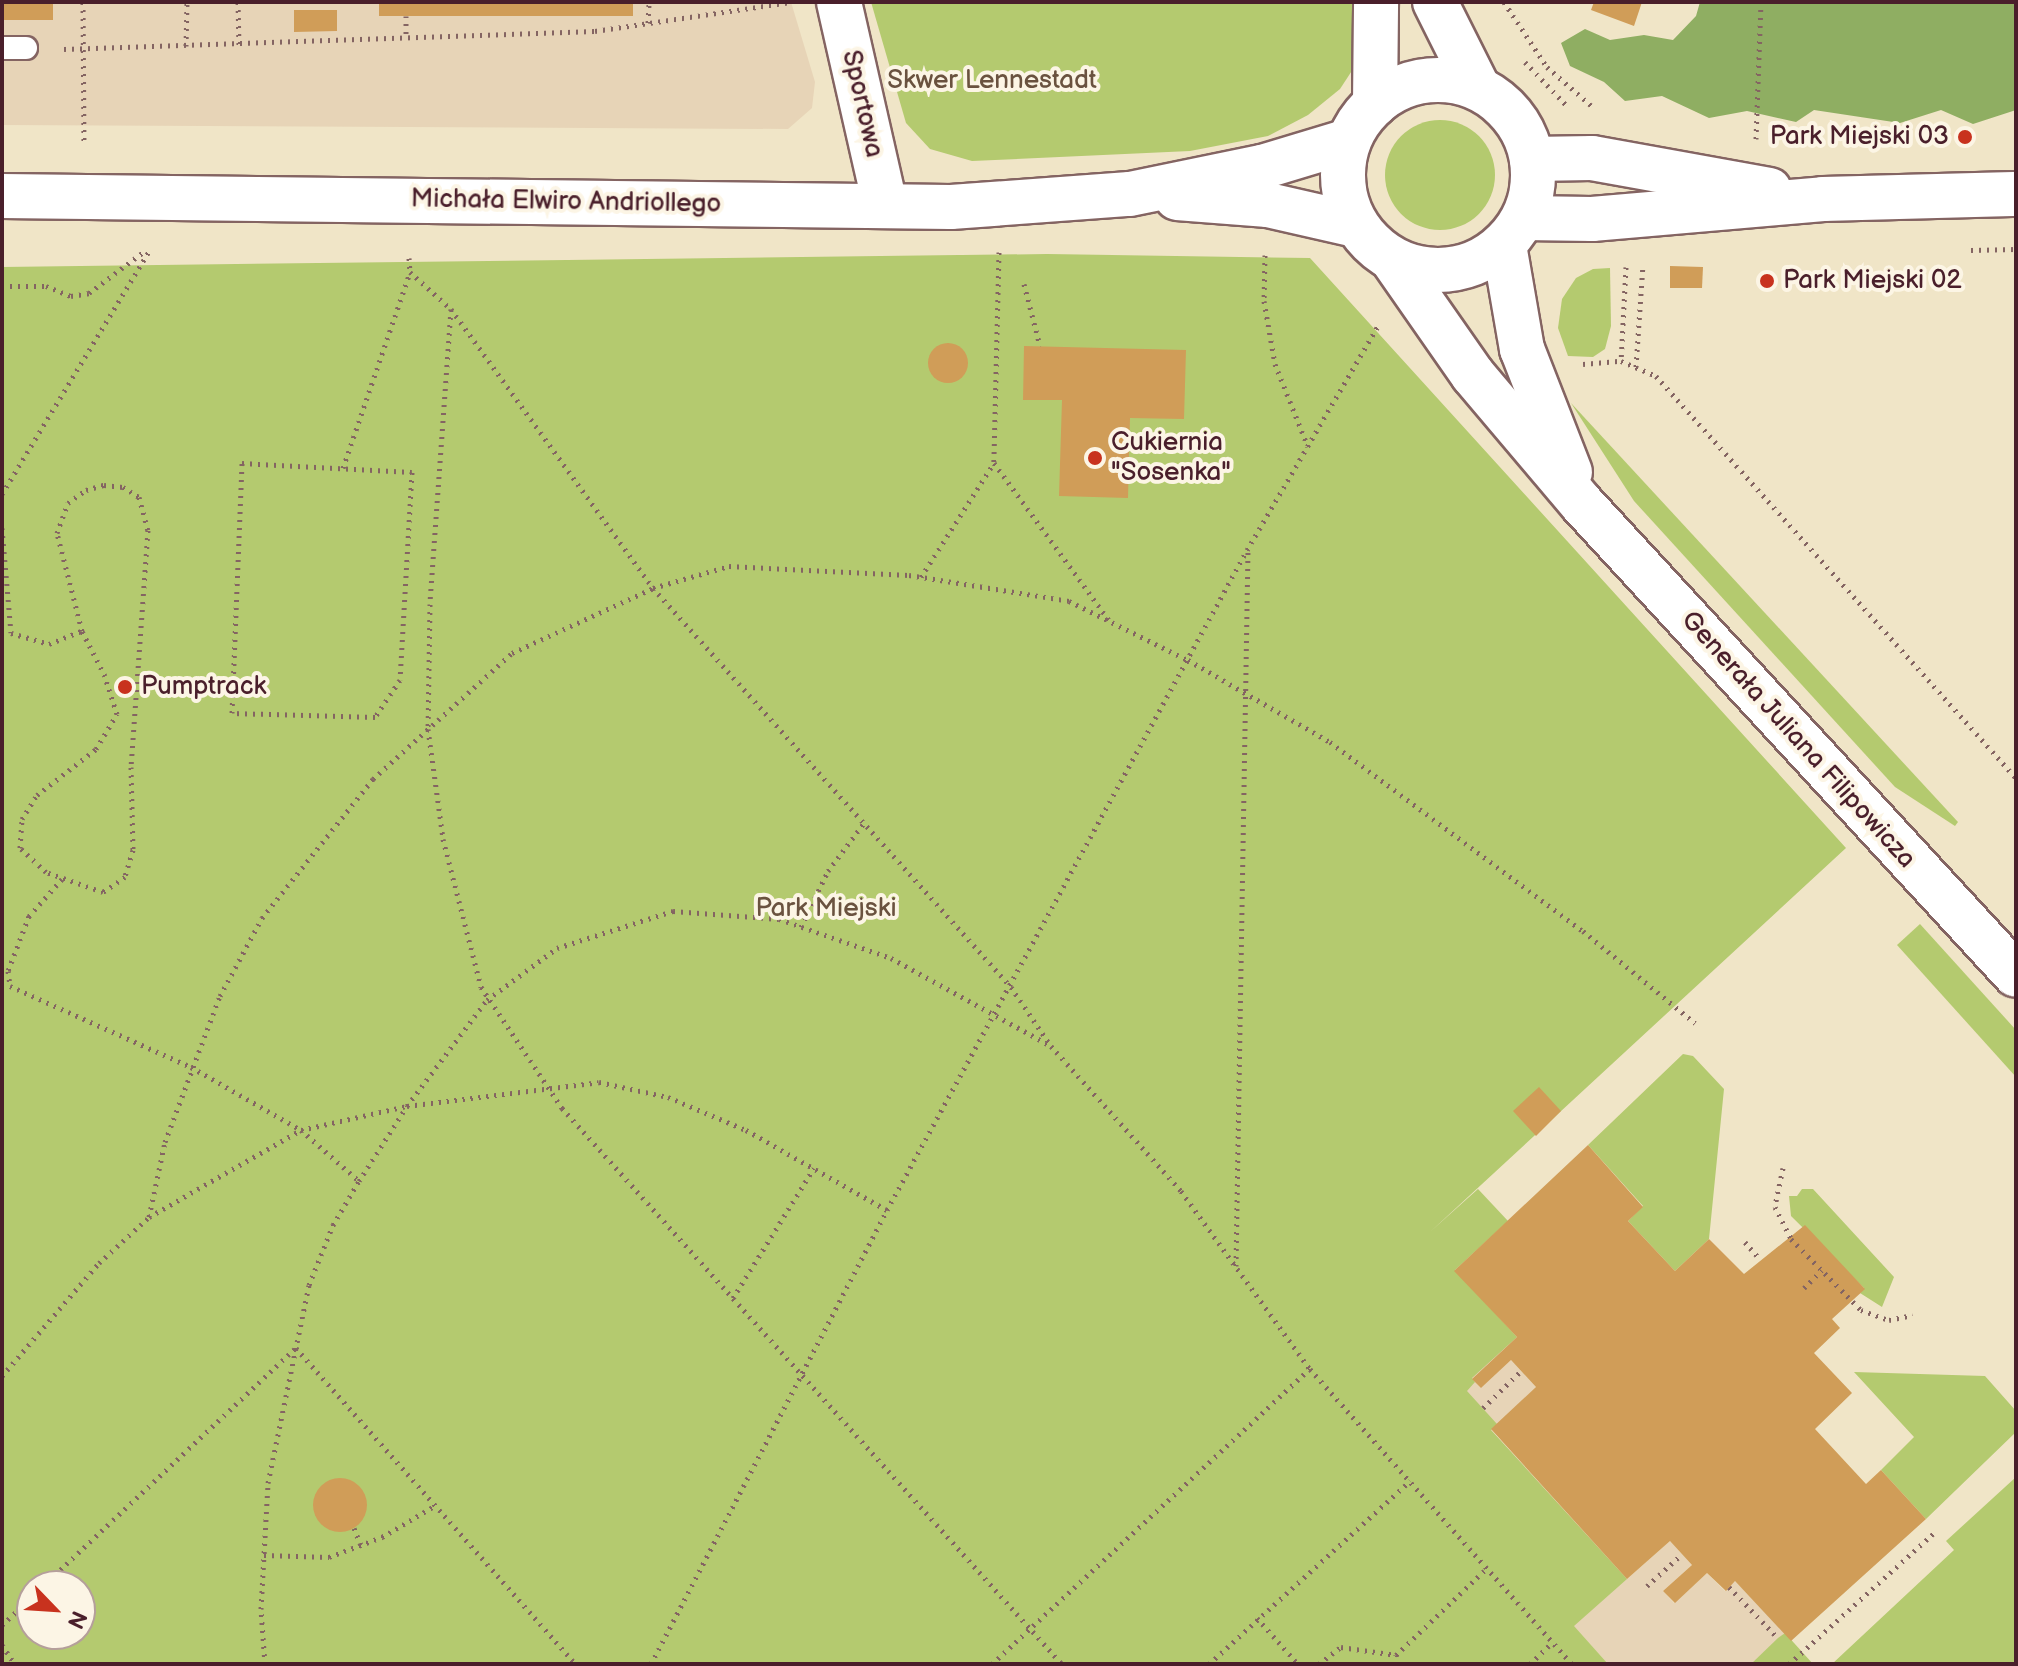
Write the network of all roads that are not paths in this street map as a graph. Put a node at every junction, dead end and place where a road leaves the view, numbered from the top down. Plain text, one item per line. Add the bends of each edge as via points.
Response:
1 (839, 2) edge
2 (1376, 2) edge
3 (1435, 2) edge
4 (2, 48) edge
5 (26, 48) road end
6 (1478, 88) junction
7 (1375, 104) junction
8 (1348, 141) junction
9 (1532, 159) junction
10 (1130, 194) junction
11 (2016, 194) edge
12 (2, 196) edge
13 (1823, 199) junction
14 (885, 205) junction
15 (1356, 225) junction
16 (1514, 231) junction
17 (1392, 259) junction
18 (1582, 504) junction
19 (2016, 975) edge

1 - 14 street, Sportowa
2 - 7 street
3 - 6 street
4 - 5 lane
6 - 7 street via 1443,79 1407,85
6 - 9 street via 1503,105 1522,130
7 - 8 street
8 - 10 street, Michała Elwiro Andriollego via 1262,167
8 - 15 street via 1345,199
9 - 13 street via 1604,160
9 - 16 street via 1534,191
10 - 14 street, Michała Elwiro Andriollego via 951,207
10 - 15 street, Michała Elwiro Andriollego via 1268,205
11 - 13 street
12 - 14 street, Michała Elwiro Andriollego
13 - 16 street
15 - 17 street
16 - 17 street via 1470,266 1430,271
16 - 18 street via 1522,349
17 - 18 street, Generała Juliana Filipowicza via 1473,375
18 - 19 street, Generała Juliana Filipowicza

